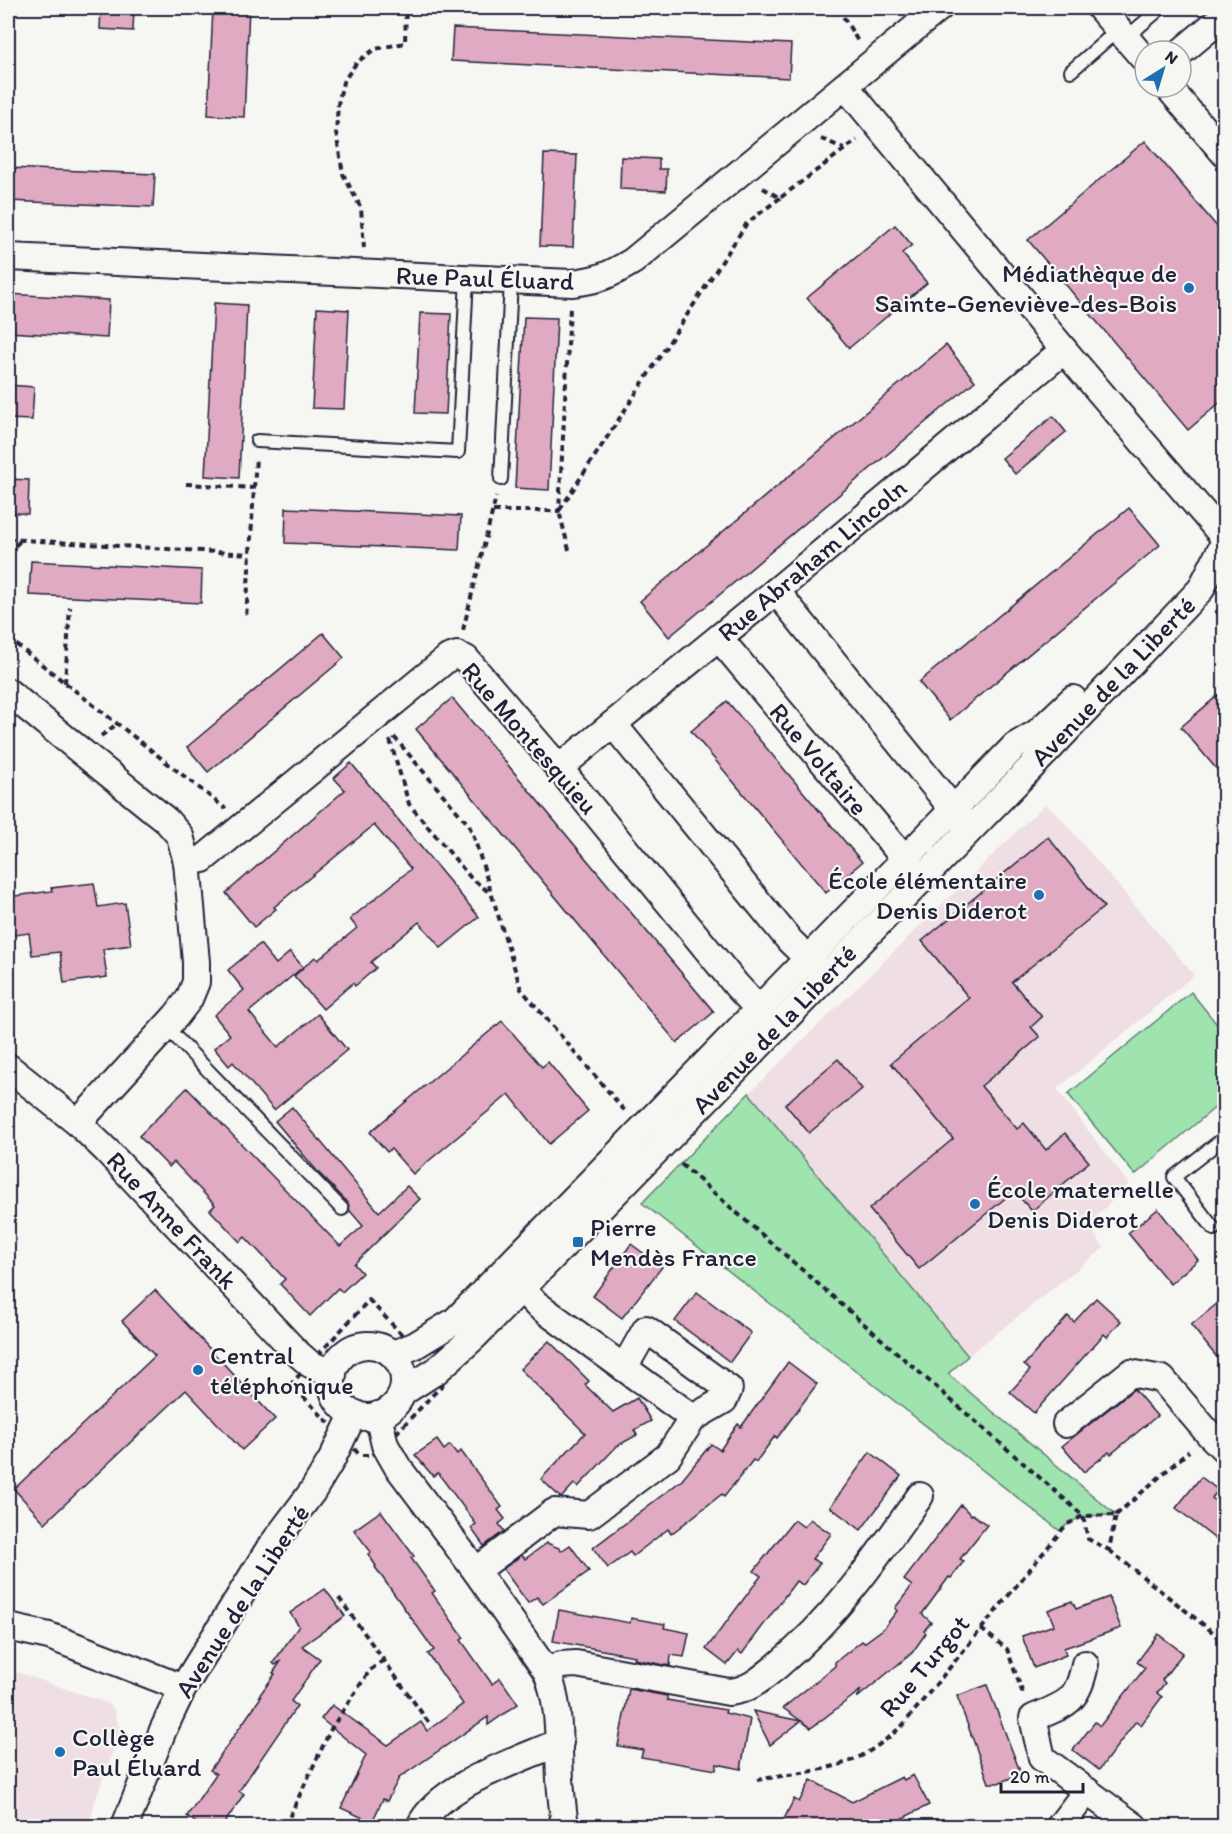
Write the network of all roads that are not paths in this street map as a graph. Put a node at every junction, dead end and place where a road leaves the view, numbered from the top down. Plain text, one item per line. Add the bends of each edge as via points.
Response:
1 (939, 8) edge
2 (1100, 8) edge
3 (1161, 8) edge
4 (1224, 16) edge
5 (1123, 33) junction
6 (1193, 42) edge
7 (1133, 45) edge
8 (1071, 71) dead end
9 (845, 86) junction
10 (1178, 99) edge
11 (1224, 153) edge
12 (8, 257) edge
13 (467, 278) junction
14 (511, 280) junction
15 (1064, 350) junction
16 (257, 441) road end
17 (501, 479) road end
18 (1224, 540) edge
19 (776, 591) junction
20 (719, 638) junction
21 (8, 692) edge
22 (613, 724) junction
23 (559, 768) junction
24 (962, 820) junction
25 (187, 862) junction
26 (913, 869) junction
27 (817, 968) junction
28 (767, 1019) junction
29 (166, 1027) junction
30 (8, 1067) edge
31 (78, 1123) junction
32 (1224, 1138) edge
33 (342, 1209) dead end
34 (1214, 1229) dead end
35 (513, 1280) junction
36 (403, 1350) junction
37 (624, 1368) junction
38 (322, 1369) junction
39 (403, 1392) junction
40 (366, 1414) junction
41 (693, 1418) junction
42 (1066, 1424) dead end
43 (1217, 1441) edge
44 (920, 1496) dead end
45 (476, 1571) junction
46 (8, 1627) edge
47 (1085, 1664) dead end
48 (547, 1672) junction
49 (183, 1688) junction
50 (560, 1742) junction
51 (1087, 1791) junction
52 (125, 1827) edge
53 (420, 1827) edge
54 (566, 1827) edge
55 (1060, 1827) edge
56 (1134, 1827) edge

1 - 9 street, Rue Paul Éluard
2 - 5 street
3 - 5 lane
4 - 6 street
5 - 7 street
5 - 8 lane
9 - 14 street, Rue Paul Éluard via 614,273 572,283
9 - 15 street
10 - 11 street
12 - 13 street, Rue Paul Éluard
13 - 14 street, Rue Paul Éluard
13 - 16 lane via 458,452
14 - 17 lane
15 - 18 street
15 - 19 street, Rue Abraham Lincoln
18 - 24 street, Avenue de la Liberté via 1095,688 1056,717 1044,740 1016,746
19 - 20 street, Rue Abraham Lincoln
19 - 24 street
20 - 22 street, Rue Abraham Lincoln
20 - 26 street, Rue Voltaire
21 - 25 street via 167,821 180,836
22 - 23 street, Rue Abraham Lincoln
22 - 27 street via 790,941
23 - 25 street, Rue Montesquieu via 466,659 457,655 448,658 382,722 202,859
23 - 28 street, Rue Montesquieu
24 - 26 street, Avenue de la Liberté
25 - 29 street via 196,982 189,999
26 - 27 street, Avenue de la Liberté
27 - 28 street, Avenue de la Liberté
28 - 35 street, Avenue de la Liberté
29 - 31 street
29 - 33 lane
30 - 31 street, Rue Anne Frank
31 - 38 street, Rue Anne Frank via 295,1350
32 - 34 lane via 1174,1177
35 - 36 street, Avenue de la Liberté via 455,1321
35 - 37 street via 536,1304
35 - 39 street, Avenue de la Liberté via 475,1336 436,1371
36 - 38 street via 370,1344 357,1346
36 - 39 street
37 - 41 street
37 - 41 street via 646,1329 729,1389 724,1400
38 - 40 street via 344,1407
39 - 40 street via 389,1410
40 - 45 street via 397,1466
40 - 49 street, Avenue de la Liberté via 343,1438
41 - 45 street via 668,1456 589,1515 554,1512
42 - 43 street via 1130,1373 1162,1379
44 - 48 street via 832,1613 749,1688 729,1692 576,1664 561,1665
45 - 48 street
46 - 49 street via 59,1640
47 - 51 street via 1081,1686 1064,1706 1033,1718 1042,1758
48 - 50 street via 555,1695
49 - 52 street, Avenue de la Liberté
50 - 53 street via 453,1790 425,1816
50 - 54 street
51 - 55 street
51 - 56 street

